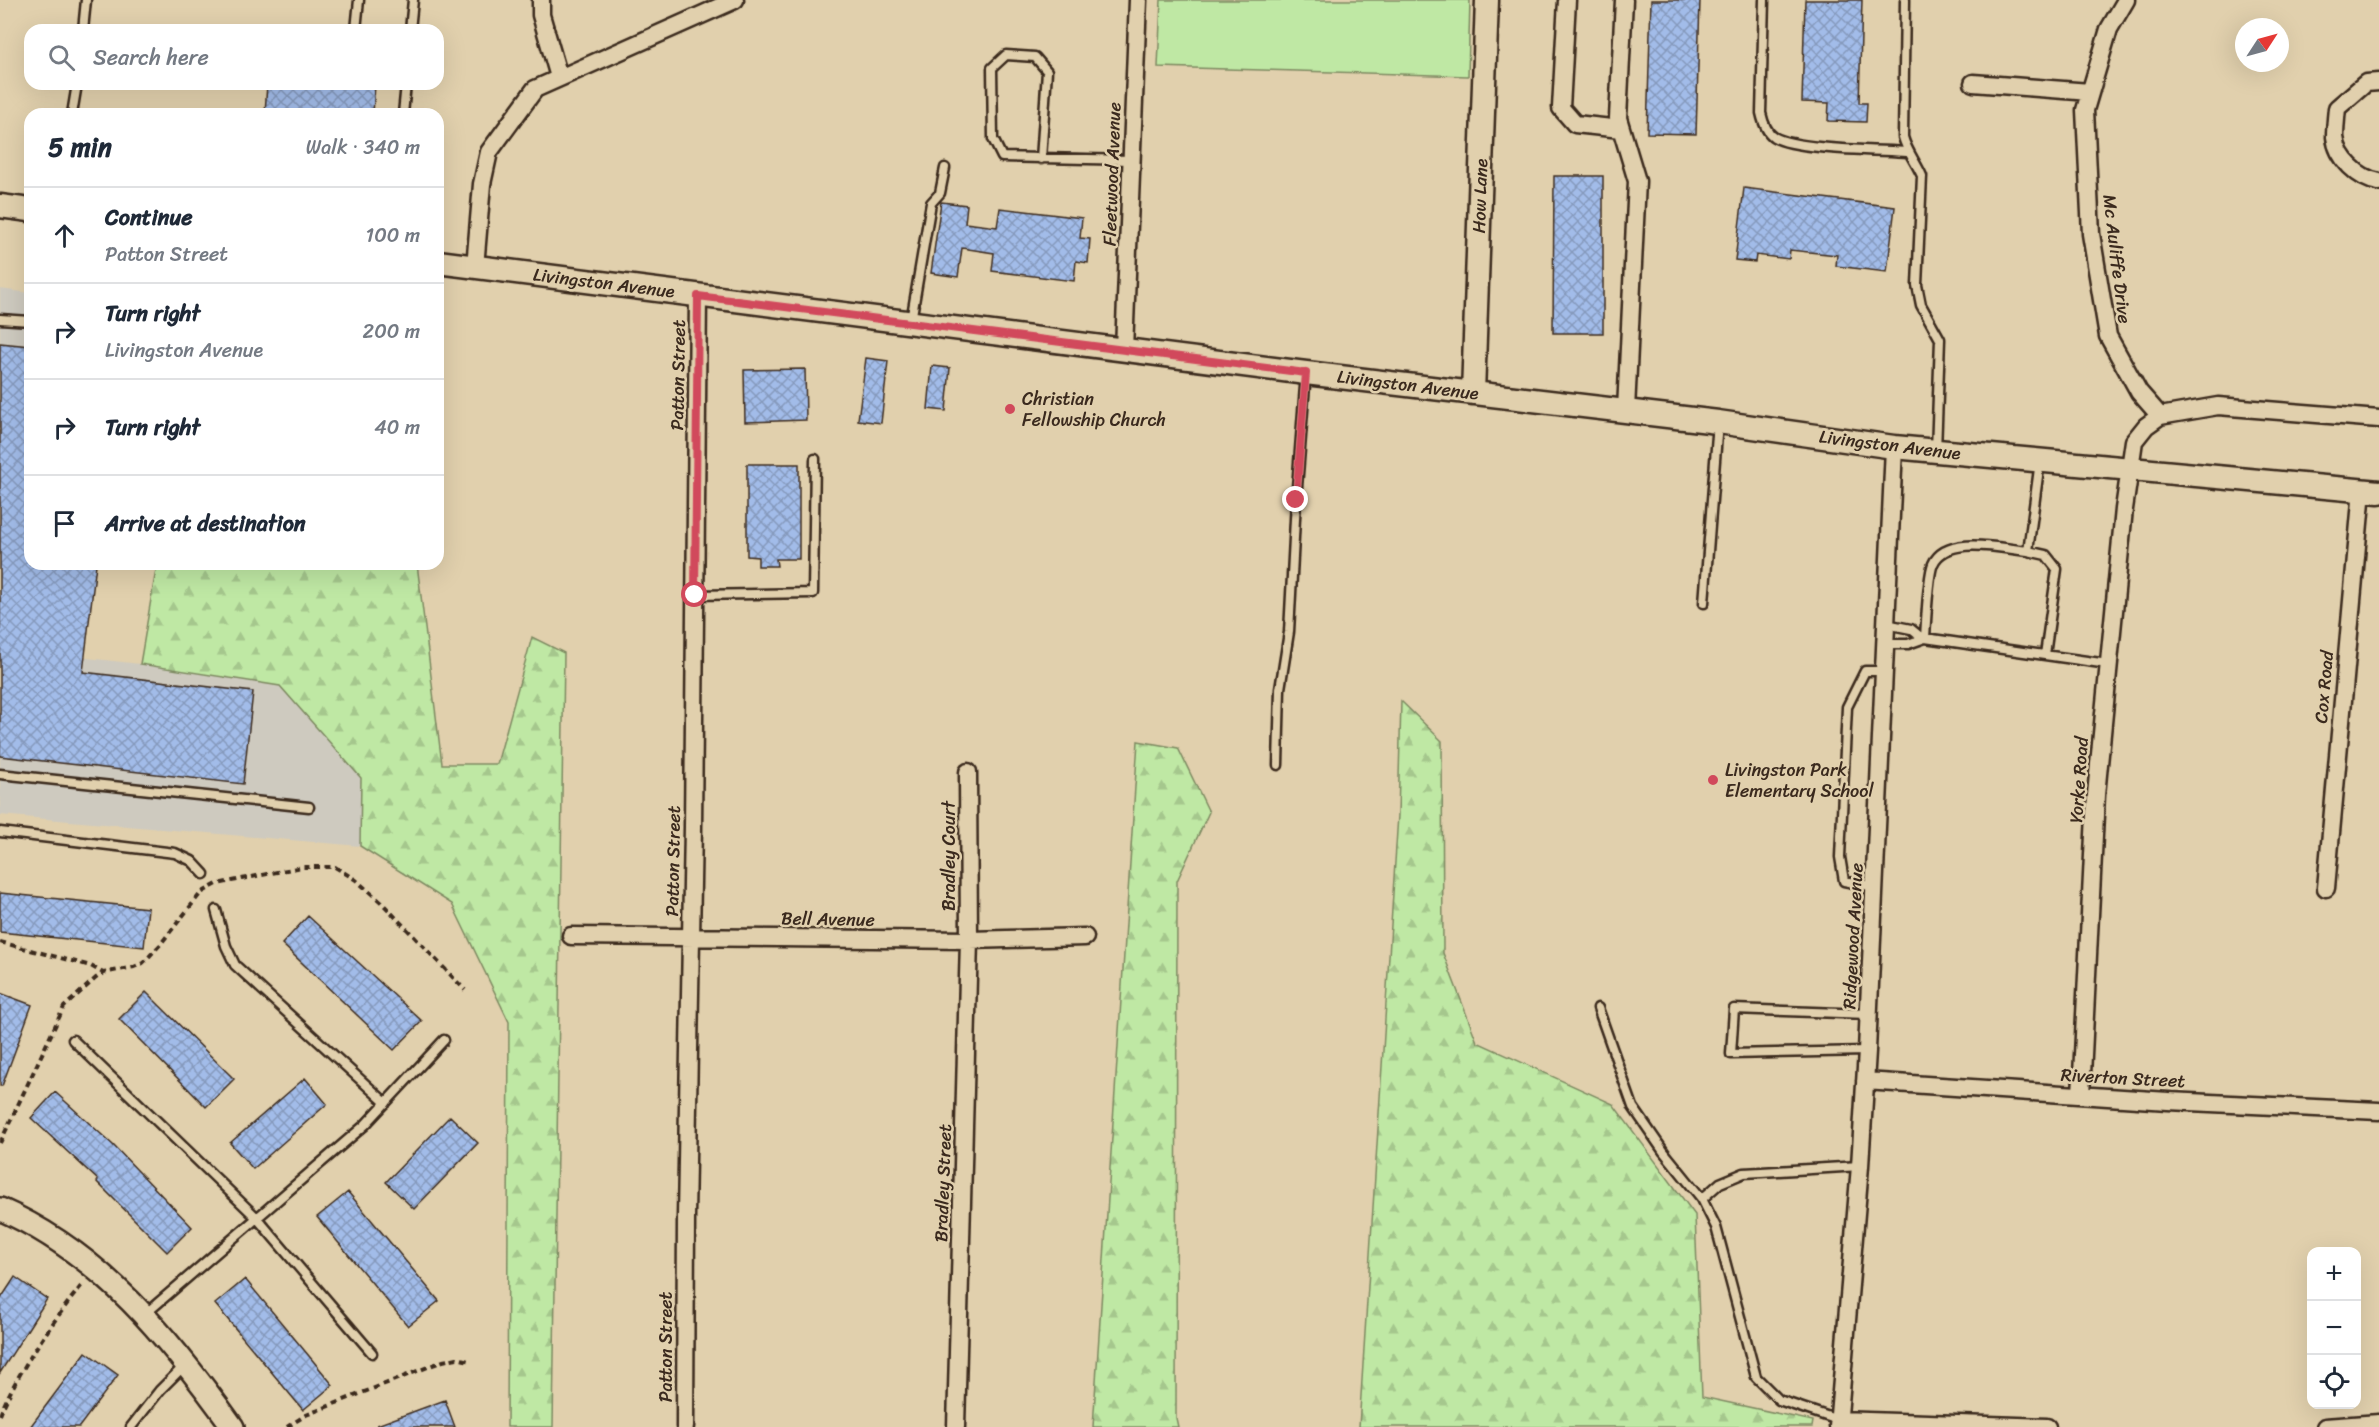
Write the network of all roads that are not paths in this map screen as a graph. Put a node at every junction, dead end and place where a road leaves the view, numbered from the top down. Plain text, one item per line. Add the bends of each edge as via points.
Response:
1 (86, 0) edge
2 (359, 0) edge
3 (413, 0) edge
4 (541, 0) edge
5 (735, 0) edge
6 (1138, 0) edge
7 (1487, 0) edge
8 (1567, 0) edge
9 (1624, 0) edge
10 (1764, 0) edge
11 (1905, 0) edge
12 (2126, 0) edge
13 (84, 24) edge
14 (357, 24) edge
15 (411, 24) edge
16 (559, 77) junction
17 (2379, 82) edge
18 (1973, 83) dead end
19 (76, 90) edge
20 (405, 90) edge
21 (2090, 92) junction
22 (73, 108) edge
23 (404, 108) edge
24 (1621, 129) junction
25 (1908, 152) junction
26 (1041, 159) junction
27 (1133, 160) junction
28 (945, 168) dead end
29 (2379, 182) edge
30 (0, 206) edge
31 (24, 209) edge
32 (444, 263) edge
33 (476, 267) junction
34 (698, 296) junction
35 (0, 319) edge
36 (24, 321) edge
37 (911, 322) junction
38 (1125, 349) junction
39 (1306, 373) junction
40 (1473, 393) junction
41 (1626, 410) junction
42 (2160, 416) junction
43 (2379, 419) edge
44 (1718, 422) junction
45 (1894, 447) junction
46 (1936, 451) junction
47 (815, 459) dead end
48 (2040, 461) junction
49 (2128, 468) junction
50 (2370, 491) edge
51 (2028, 551) junction
52 (695, 595) junction
53 (1704, 603) dead end
54 (1886, 624) junction
55 (1924, 638) junction
56 (1885, 644) junction
57 (2044, 655) junction
58 (2108, 664) junction
59 (1884, 671) junction
60 (1278, 765) dead end
61 (968, 772) dead end
62 (0, 774) edge
63 (309, 807) dead end
64 (0, 832) edge
65 (204, 874) road end
66 (1875, 886) junction
67 (2326, 888) dead end
68 (216, 910) road end
69 (571, 936) dead end
70 (1085, 937) dead end
71 (691, 938) junction
72 (969, 940) junction
73 (1598, 1008) dead end
74 (1868, 1014) junction
75 (73, 1040) dead end
76 (444, 1041) dead end
77 (1868, 1051) junction
78 (1865, 1082) junction
79 (2081, 1095) junction
80 (386, 1103) junction
81 (2379, 1111) edge
82 (1860, 1166) junction
83 (1702, 1199) junction
84 (0, 1209) edge
85 (256, 1217) junction
86 (144, 1315) junction
87 (372, 1353) dead end
88 (186, 1365) junction
89 (1838, 1423) edge
90 (2379, 1423) edge
91 (131, 1427) edge
92 (233, 1427) edge
93 (685, 1427) edge
94 (956, 1427) edge
95 (2047, 1427) edge
96 (2325, 1427) edge

1 - 13 lane
2 - 14 lane
3 - 15 lane
4 - 16 street via 541,15
5 - 16 street
6 - 27 street, Fleetwood Avenue
7 - 40 main road, How Lane
8 - 24 street via 1561,108 1575,124
9 - 24 street via 1618,118
10 - 25 lane via 1761,114 1764,126 1773,136 1792,144
11 - 25 lane via 1903,137
12 - 21 street, Mc Auliffe Drive via 2109,29
16 - 33 street via 534,89 489,152
17 - 29 street via 2366,83 2337,108 2335,140 2348,165 2369,180
18 - 21 street
19 - 22 lane
20 - 23 lane
21 - 42 street, Mc Auliffe Drive via 2085,110 2091,234 2108,336 2139,392
24 - 41 street via 1637,182
25 - 46 lane via 1922,176 1917,285 1921,305 1940,339
26 - 26 lane via 1047,71 1035,57 1006,55 992,68 993,139 1002,157
26 - 27 lane
27 - 38 street, Fleetwood Avenue
28 - 37 lane via 940,193 931,203
30 - 31 main road
32 - 33 main road, Livingston Avenue
33 - 34 main road, Livingston Avenue
34 - 37 main road, Livingston Avenue
34 - 52 street, Patton Street
35 - 36 lane
37 - 38 main road, Livingston Avenue
38 - 39 main road, Livingston Avenue
39 - 40 main road, Livingston Avenue
39 - 60 lane via 1288,632 1280,689
40 - 41 main road, Livingston Avenue
41 - 44 main road, Livingston Avenue
42 - 43 street via 2218,406
42 - 49 street via 2134,441
44 - 45 main road, Livingston Avenue
44 - 53 lane
45 - 46 main road, Livingston Avenue
45 - 54 street, Ridgewood Avenue
46 - 48 main road, Livingston Avenue
47 - 52 lane via 813,593
48 - 49 main road, Livingston Avenue
48 - 51 lane
49 - 50 main road, Livingston Avenue
49 - 58 street, Yorke Road
50 - 67 street, Cox Road
51 - 55 lane via 1964,544 1944,552 1933,563
51 - 57 lane via 2046,555 2057,569
52 - 71 street, Patton Street
54 - 55 lane via 1911,629
54 - 56 street, Ridgewood Avenue
55 - 56 lane via 1908,644
55 - 57 lane
56 - 59 street, Ridgewood Avenue
57 - 58 lane
58 - 79 street, Yorke Road via 2096,795
59 - 66 street, Ridgewood Avenue
59 - 66 lane via 1865,671 1847,707 1843,779 1840,857 1844,881
61 - 72 street, Bradley Court
62 - 63 lane
64 - 65 lane via 175,853 192,861
66 - 74 street, Ridgewood Avenue
68 - 80 lane via 225,946 236,965
69 - 71 street, Bell Avenue
70 - 72 street, Bell Avenue
71 - 72 street, Bell Avenue
71 - 93 street, Patton Street
72 - 94 street, Bradley Street
73 - 83 lane via 1633,1107
74 - 77 street, Ridgewood Avenue
74 - 77 lane via 1734,1009 1731,1054
75 - 85 lane
76 - 80 lane
77 - 78 street, Ridgewood Avenue
78 - 79 street, Riverton Street
78 - 82 street, Ridgewood Avenue
79 - 81 street, Riverton Street
80 - 85 lane
82 - 83 lane via 1744,1173 1720,1183
82 - 89 street, Ridgewood Avenue
83 - 89 lane via 1716,1227 1756,1377 1779,1400
84 - 86 street via 47,1233 98,1270
85 - 86 lane
85 - 87 lane
86 - 88 street
88 - 91 lane
88 - 92 street
89 - 95 street
90 - 96 street

